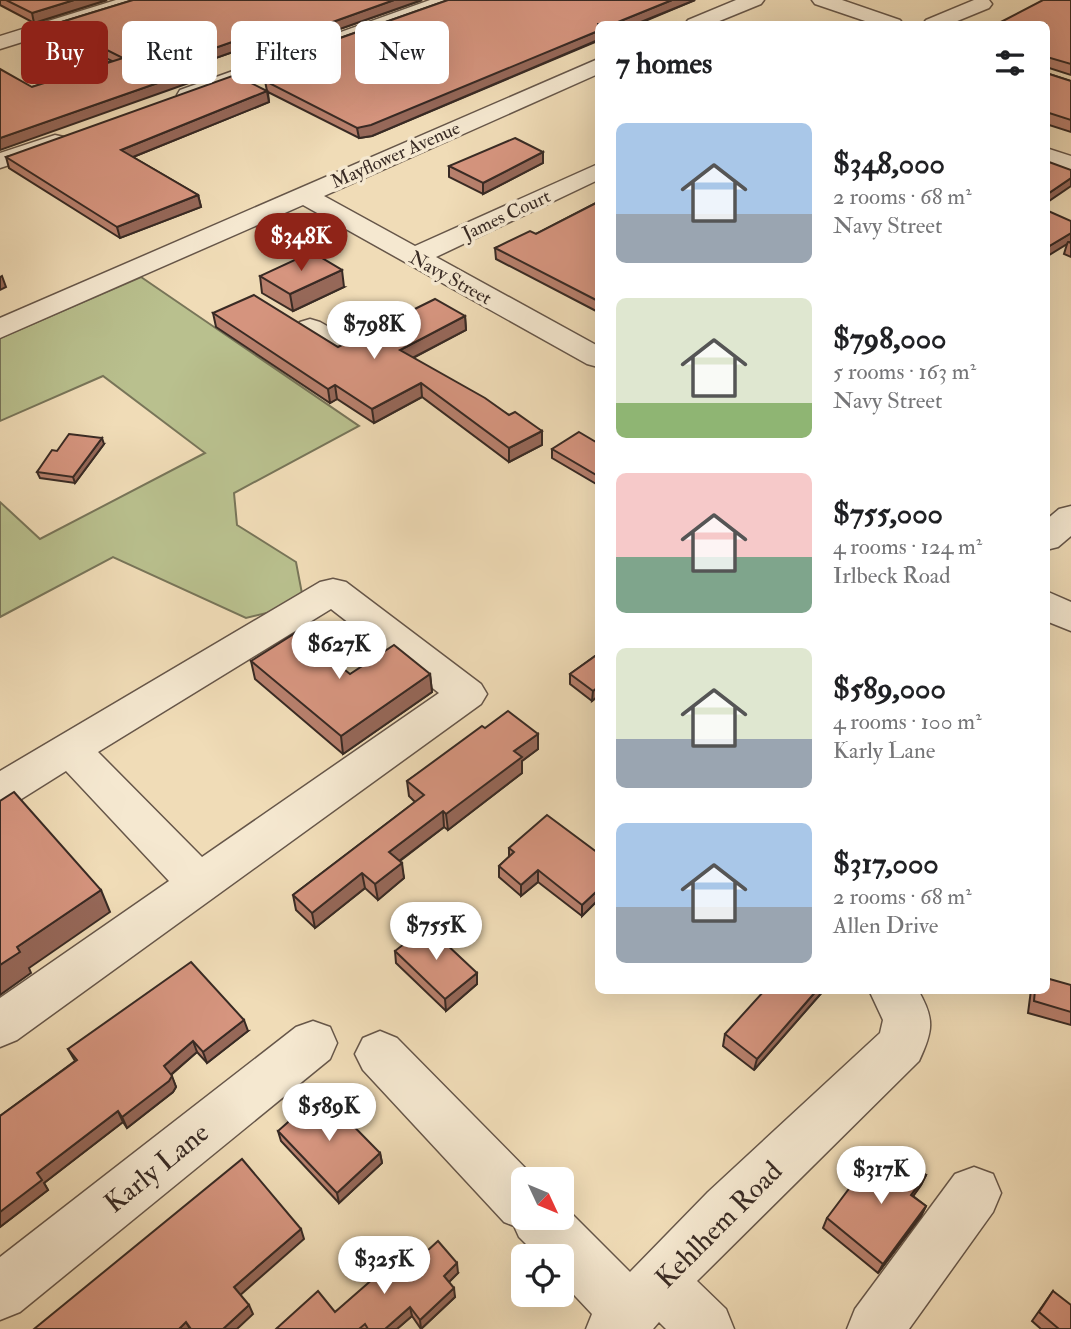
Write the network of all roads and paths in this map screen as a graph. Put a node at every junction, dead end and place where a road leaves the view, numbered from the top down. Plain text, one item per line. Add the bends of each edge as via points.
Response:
1 (137, 0) edge
2 (449, 0) edge
3 (754, 0) edge
4 (822, 0) edge
5 (982, 4) dead end
6 (702, 21) edge
7 (884, 21) edge
8 (940, 21) edge
9 (0, 43) edge
10 (595, 67) edge
11 (168, 101) edge
12 (78, 134) edge
13 (1050, 156) edge
14 (0, 161) edge
15 (1071, 164) edge
16 (595, 172) edge
17 (303, 195) junction
18 (414, 257) junction
19 (439, 297) junction
20 (310, 328) edge
21 (0, 329) edge
22 (342, 347) junction
23 (595, 357) edge
24 (374, 366) edge
25 (1071, 517) edge
26 (1050, 535) edge
27 (1050, 606) edge
28 (1071, 618) edge
29 (71, 749) junction
30 (0, 791) edge
31 (200, 884) junction
32 (894, 994) edge
33 (0, 1025) edge
34 (313, 1043) dead end
35 (380, 1054) dead end
36 (511, 1190) edge
37 (974, 1193) dead end
38 (551, 1230) edge
39 (0, 1292) edge
40 (634, 1308) edge
41 (706, 1329) edge
42 (874, 1329) edge

1 - 9 street
2 - 11 street
3 - 6 street
4 - 7 street
5 - 8 street
10 - 17 street, Mayflower Avenue
12 - 14 street
13 - 15 street
16 - 18 street, James Court
17 - 18 street, Navy Street
17 - 21 street, Mayflower Avenue
18 - 19 street, Navy Street
19 - 22 street
19 - 23 street, Navy Street
20 - 22 street
22 - 24 street
25 - 26 street
27 - 28 street
29 - 30 street
29 - 31 street
29 - 31 street via 332,591 467,694
31 - 33 street
32 - 40 street, Kehlhem Road via 908,1018 902,1045 727,1211
34 - 39 street, Karly Lane
35 - 36 street
37 - 42 street
38 - 40 street
40 - 41 street

